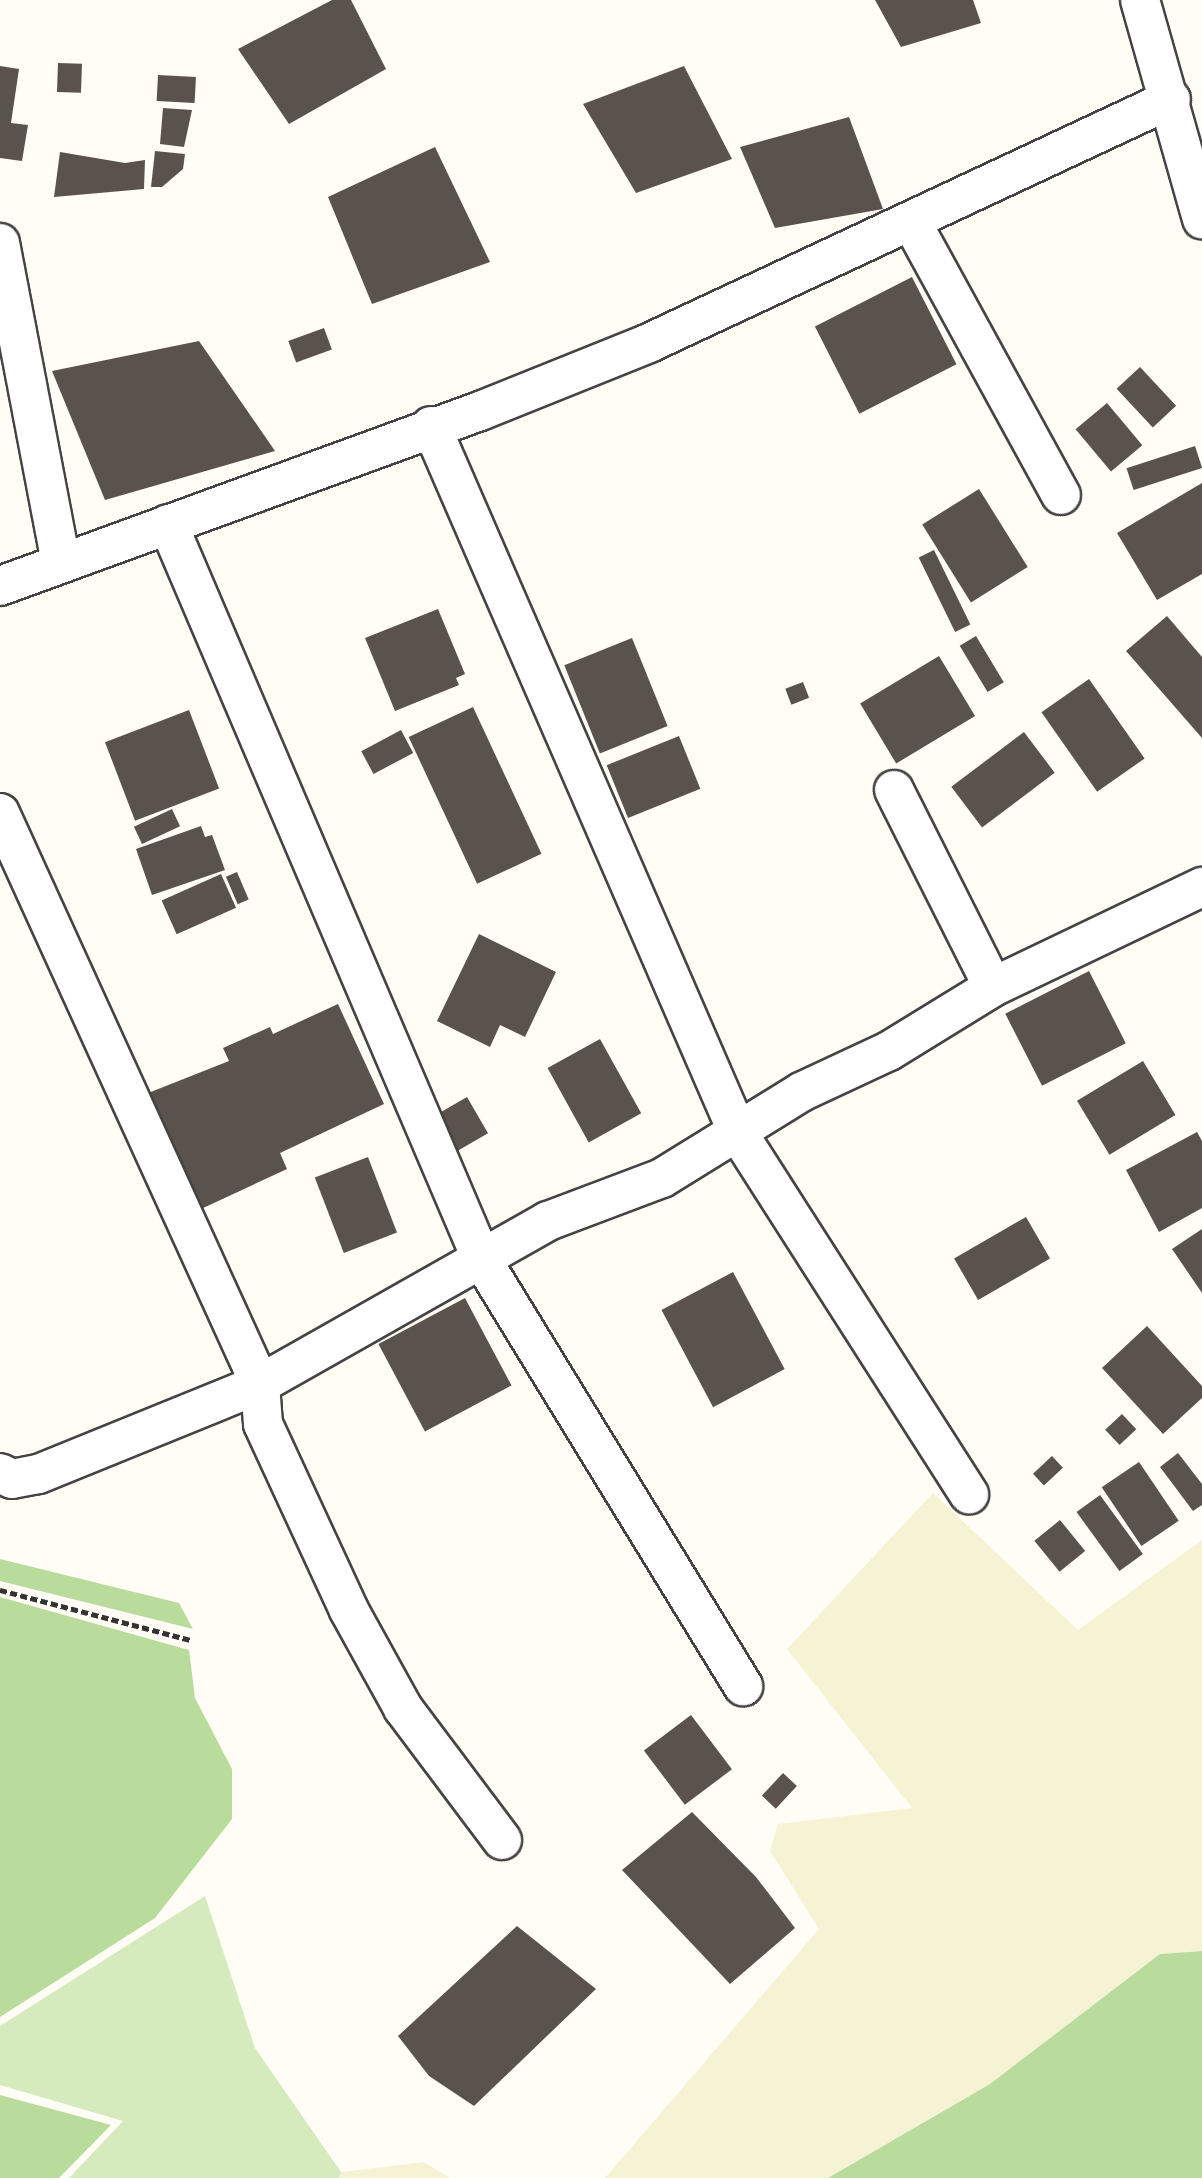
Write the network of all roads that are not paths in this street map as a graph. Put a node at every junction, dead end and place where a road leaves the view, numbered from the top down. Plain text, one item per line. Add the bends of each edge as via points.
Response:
1 (1140, 0) edge
2 (1171, 99) junction
3 (1202, 219) edge
4 (912, 223) junction
5 (0, 243) edge
6 (431, 426) junction
7 (1061, 495) dead end
8 (167, 524) junction
9 (61, 562) junction
10 (0, 586) edge
11 (894, 790) dead end
12 (0, 813) edge
13 (1202, 887) edge
14 (993, 987) junction
15 (738, 1133) junction
16 (482, 1259) junction
17 (260, 1384) junction
18 (0, 1473) edge
19 (969, 1494) dead end
20 (743, 1686) dead end
21 (502, 1840) dead end

1 - 2 street
2 - 3 street
2 - 4 street
4 - 6 street via 649,343
4 - 7 street
5 - 9 street
6 - 8 street
6 - 15 street
8 - 9 street
8 - 16 street
9 - 10 street
11 - 14 street
12 - 17 street
13 - 14 street
14 - 15 street via 889,1051 801,1092
15 - 16 street via 662,1178 548,1221
15 - 19 street
16 - 17 street
16 - 20 street
17 - 18 street via 38,1474 12,1479
17 - 21 street via 263,1424 349,1610 403,1708

